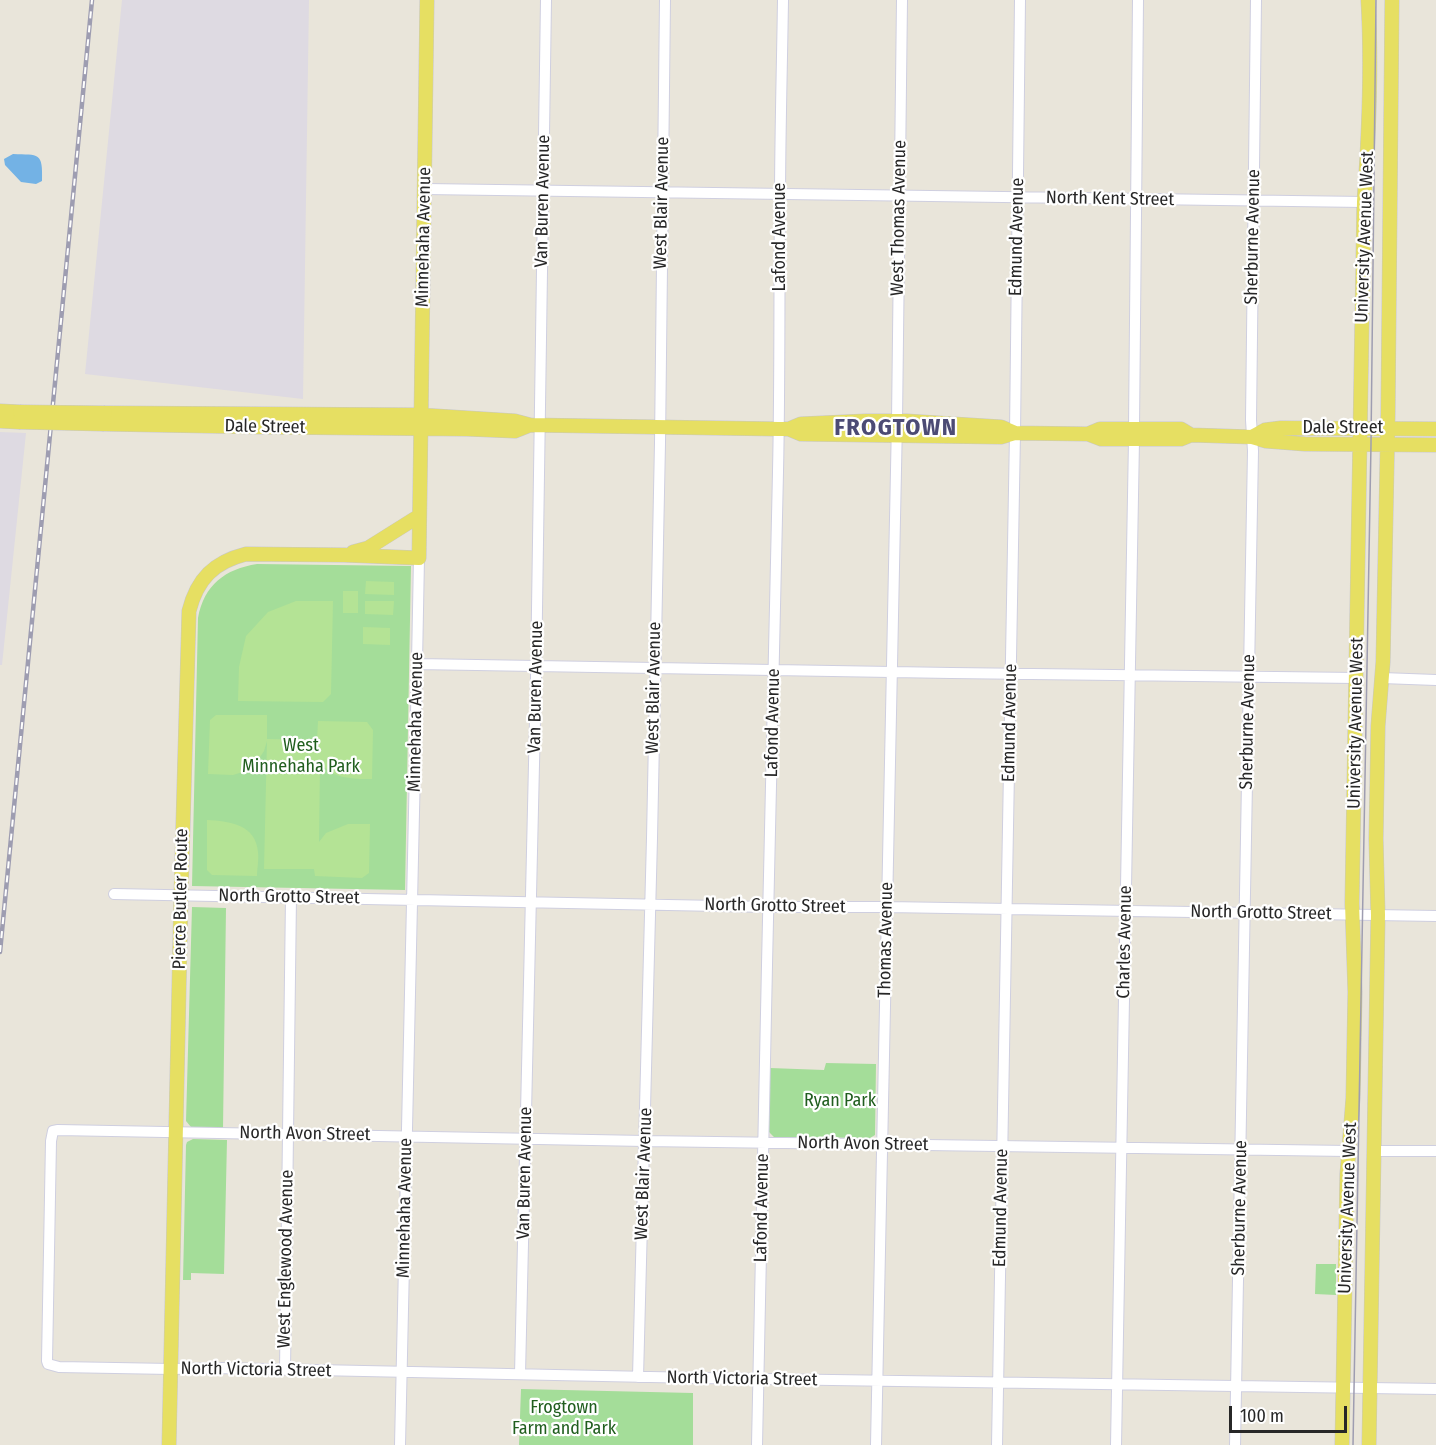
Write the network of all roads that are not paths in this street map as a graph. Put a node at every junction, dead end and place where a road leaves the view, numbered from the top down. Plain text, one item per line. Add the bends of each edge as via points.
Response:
1 (428, 0) edge
2 (546, 0) edge
3 (664, 0) edge
4 (783, 0) edge
5 (902, 0) edge
6 (1020, 0) edge
7 (1138, 0) edge
8 (1256, 0) edge
9 (1368, 0) edge
10 (1392, 0) edge
11 (424, 189) junction
12 (543, 190) junction
13 (662, 193) junction
14 (780, 194) junction
15 (899, 196) junction
16 (1017, 198) junction
17 (1136, 199) junction
18 (1254, 201) junction
19 (1364, 202) junction
20 (0, 411) edge
21 (19, 417) junction
22 (0, 421) edge
23 (897, 421) junction
24 (420, 422) junction
25 (535, 425) junction
26 (660, 427) junction
27 (1361, 428) junction
28 (784, 429) junction
29 (1387, 429) junction
30 (1436, 429) edge
31 (1015, 433) junction
32 (1134, 434) junction
33 (896, 435) junction
34 (1252, 437) junction
35 (1360, 444) junction
36 (1387, 444) junction
37 (1436, 445) edge
38 (419, 516) junction
39 (344, 555) junction
40 (418, 558) junction
41 (417, 664) junction
42 (537, 667) junction
43 (654, 669) junction
44 (774, 670) junction
45 (892, 672) junction
46 (1011, 674) junction
47 (1130, 675) junction
48 (1249, 677) junction
49 (1356, 678) junction
50 (1382, 678) junction
51 (1436, 680) edge
52 (114, 894) dead end
53 (181, 895) junction
54 (291, 897) junction
55 (412, 900) junction
56 (531, 902) junction
57 (650, 904) junction
58 (769, 907) junction
59 (887, 907) junction
60 (1006, 909) junction
61 (1125, 911) junction
62 (1245, 913) junction
63 (1352, 915) junction
64 (1378, 915) junction
65 (1436, 916) edge
66 (176, 1132) junction
67 (287, 1134) junction
68 (406, 1137) junction
69 (526, 1139) junction
70 (645, 1141) junction
71 (764, 1142) junction
72 (882, 1144) junction
73 (1002, 1145) junction
74 (1122, 1148) junction
75 (1241, 1149) junction
76 (1348, 1151) junction
77 (1374, 1151) junction
78 (1436, 1151) edge
79 (48, 1364) joint
80 (171, 1369) junction
81 (285, 1370) junction
82 (402, 1372) junction
83 (520, 1374) junction
84 (638, 1377) junction
85 (758, 1379) junction
86 (878, 1381) junction
87 (998, 1382) junction
88 (1117, 1384) junction
89 (1236, 1386) junction
90 (1344, 1388) junction
91 (1370, 1388) junction
92 (1436, 1389) edge
93 (169, 1445) edge
94 (400, 1445) edge
95 (757, 1445) edge
96 (876, 1445) edge
97 (997, 1445) edge
98 (1116, 1445) edge
99 (1235, 1445) edge
100 (1342, 1445) edge
101 (1369, 1445) edge

1 - 11 main road, Minnehaha Avenue
2 - 12 street, Van Buren Avenue
3 - 13 street, West Blair Avenue
4 - 14 street, Lafond Avenue
5 - 15 street, West Thomas Avenue
6 - 16 street, Edmund Avenue
7 - 17 street, Charles Avenue
8 - 18 street, Sherburne Avenue
9 - 19 main road, University Avenue West
10 - 29 main road, University Avenue West
11 - 12 street, North Kent Street
11 - 24 main road, Minnehaha Avenue
12 - 13 street, North Kent Street
12 - 25 street, Van Buren Avenue
13 - 14 street, North Kent Street
13 - 26 street, West Blair Avenue
14 - 15 street, North Kent Street
14 - 28 street, Lafond Avenue
15 - 16 street, North Kent Street
15 - 23 street, West Thomas Avenue
16 - 17 street, North Kent Street
16 - 31 street, Edmund Avenue
17 - 18 street, North Kent Street
17 - 32 street, Charles Avenue
18 - 19 street, North Kent Street
18 - 34 street, Sherburne Avenue
19 - 27 main road, University Avenue West
20 - 21 main road, Dale Street
21 - 22 main road, Dale Street
21 - 24 main road, Dale Street, bridge via 252,427
23 - 28 main road, Dale Street via 801,424
23 - 31 main road, Dale Street via 1001,427
23 - 33 street, West Thomas Avenue
24 - 25 main road, Dale Street via 515,431
24 - 38 main road, Minnehaha Avenue
25 - 26 main road, Dale Street
25 - 42 street, Van Buren Avenue
26 - 28 main road, Dale Street
26 - 43 street, West Blair Avenue
27 - 29 main road, Dale Street
27 - 34 main road, Dale Street via 1273,429
27 - 35 main road, University Avenue West
28 - 33 main road, Dale Street via 801,434
28 - 44 street, Lafond Avenue
29 - 30 main road, Dale Street
29 - 36 main road, University Avenue West
31 - 32 main road, Dale Street via 1088,434 1101,439
31 - 33 main road, Dale Street via 1001,437
31 - 46 street, Edmund Avenue
32 - 34 main road, Dale Street via 1181,429 1191,435
32 - 47 street, Charles Avenue
33 - 45 street, Thomas Avenue
34 - 35 main road, Dale Street via 1305,444
34 - 48 street, Sherburne Avenue
35 - 36 main road, Dale Street
35 - 49 main road, University Avenue West
36 - 37 main road, Dale Street
36 - 50 main road, University Avenue West
38 - 39 main road via 368,548
38 - 40 main road, Minnehaha Avenue
39 - 40 main road, Pierce Butler Route
39 - 53 main road, Pierce Butler Route via 246,554 215,568 195,592 188,620
40 - 41 street, Minnehaha Avenue
41 - 42 street
41 - 55 street, Minnehaha Avenue
42 - 43 street
42 - 56 street, Van Buren Avenue
43 - 44 street
43 - 57 street, West Blair Avenue
44 - 45 street
44 - 58 street, Lafond Avenue
45 - 46 street
45 - 59 street, Thomas Avenue
46 - 47 street
46 - 60 street, Edmund Avenue
47 - 48 street
47 - 61 street, Charles Avenue
48 - 49 street
48 - 62 street, Sherburne Avenue
49 - 63 main road, University Avenue West
50 - 51 street
50 - 64 main road, University Avenue West via 1376,839
52 - 53 street, North Grotto Street
53 - 54 street, North Grotto Street
53 - 66 main road, Pierce Butler Route
54 - 55 street, North Grotto Street
54 - 67 street, West Englewood Avenue
55 - 56 street, North Grotto Street
55 - 68 street, Minnehaha Avenue
56 - 57 street, North Grotto Street
56 - 69 street, Van Buren Avenue
57 - 58 street, North Grotto Street
57 - 70 street, West Blair Avenue
58 - 59 street, North Grotto Street
58 - 71 street, Lafond Avenue
59 - 60 street, North Grotto Street
59 - 72 street, Thomas Avenue
60 - 61 street, North Grotto Street
60 - 73 street, Edmund Avenue
61 - 62 street, North Grotto Street
61 - 74 street, Charles Avenue
62 - 63 street, North Grotto Street
62 - 75 street, Sherburne Avenue
63 - 64 street, North Grotto Street
63 - 76 main road, University Avenue West via 1353,1098
64 - 65 street, North Grotto Street
64 - 77 main road, University Avenue West
66 - 67 street, North Avon Street
66 - 79 street, North Avon Street via 53,1131
66 - 80 main road, Pierce Butler Route
67 - 68 street, North Avon Street
67 - 81 street, West Englewood Avenue
68 - 69 street, North Avon Street
68 - 82 street, Minnehaha Avenue
69 - 70 street, North Avon Street
69 - 83 street, Van Buren Avenue
70 - 71 street, North Avon Street
70 - 84 street, West Blair Avenue
71 - 72 street, North Avon Street
71 - 85 street, Lafond Avenue
72 - 73 street, North Avon Street
72 - 86 street, Thomas Avenue
73 - 74 street, North Avon Street
73 - 87 street, Edmund Avenue
74 - 75 street, North Avon Street
74 - 88 street, Charles Avenue
75 - 76 street, North Avon Street
75 - 89 street, Sherburne Avenue
76 - 90 main road, University Avenue West
77 - 78 street
77 - 91 main road, University Avenue West
79 - 80 street, North Victoria Street
80 - 81 street, North Victoria Street
80 - 93 main road, Pierce Butler Route
81 - 82 street, North Victoria Street
82 - 83 street, North Victoria Street
82 - 94 street, Minnehaha Avenue
83 - 84 street, North Victoria Street
84 - 85 street, North Victoria Street
85 - 86 street, North Victoria Street
85 - 95 street, Lafond Avenue
86 - 87 street, North Victoria Street
86 - 96 street, Thomas Avenue
87 - 88 street, North Victoria Street
87 - 97 street, Edmund Avenue
88 - 89 street, North Victoria Street
88 - 98 street, Charles Avenue
89 - 90 street, North Victoria Street
89 - 99 street, Sherburne Avenue
90 - 91 street, North Victoria Street
90 - 100 main road, University Avenue West
91 - 92 street, North Victoria Street
91 - 101 main road, University Avenue West

